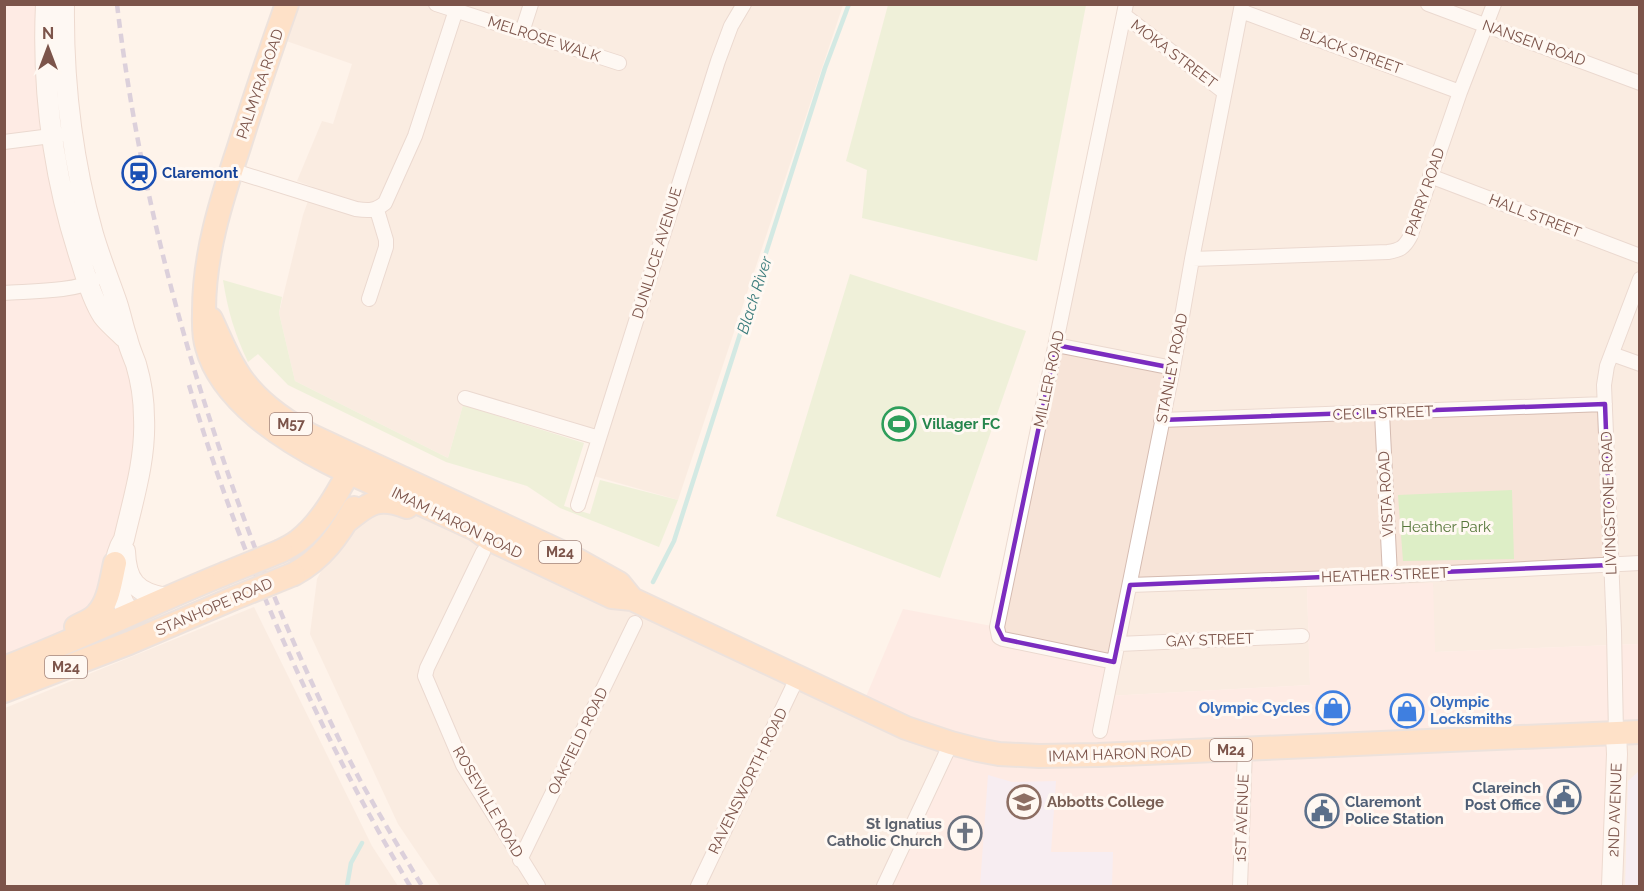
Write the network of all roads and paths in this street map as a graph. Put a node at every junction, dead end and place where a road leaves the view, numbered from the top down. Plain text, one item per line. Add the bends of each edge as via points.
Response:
1 (64, 4) edge
2 (287, 4) edge
3 (436, 4) edge
4 (531, 4) edge
5 (744, 4) edge
6 (1428, 4) edge
7 (1494, 4) edge
8 (44, 8) edge
9 (1242, 8) edge
10 (456, 10) junction
11 (1125, 10) edge
12 (1486, 26) junction
13 (522, 32) junction
14 (618, 63) dead end
15 (1640, 83) edge
16 (1224, 92) junction
17 (1460, 92) junction
18 (62, 134) junction
19 (4, 142) edge
20 (231, 170) junction
21 (1430, 176) junction
22 (377, 210) junction
23 (1640, 255) edge
24 (1192, 259) junction
25 (102, 265) junction
26 (1640, 279) edge
27 (88, 284) junction
28 (4, 293) edge
29 (369, 299) dead end
30 (204, 304) junction
31 (127, 340) junction
32 (1056, 345) junction
33 (1612, 354) junction
34 (1640, 364) edge
35 (1173, 368) junction
36 (465, 398) dead end
37 (1605, 404) junction
38 (1382, 413) junction
39 (1161, 420) junction
40 (599, 438) junction
41 (363, 469) junction
42 (578, 505) dead end
43 (347, 521) junction
44 (124, 539) junction
45 (486, 545) junction
46 (115, 563) junction
47 (1640, 563) edge
48 (1611, 565) junction
49 (1390, 576) junction
50 (1130, 585) junction
51 (166, 598) junction
52 (632, 599) junction
53 (229, 600) junction
54 (130, 614) junction
55 (635, 623) dead end
56 (1302, 636) dead end
57 (1118, 644) junction
58 (27, 659) junction
59 (1114, 662) junction
60 (4, 668) edge
61 (798, 676) junction
62 (4, 691) edge
63 (1100, 731) dead end
64 (1640, 732) edge
65 (1616, 734) junction
66 (951, 743) junction
67 (1245, 750) junction
68 (520, 860) junction
69 (538, 886) edge
70 (698, 886) edge
71 (884, 886) edge
72 (1240, 886) edge
73 (1612, 886) edge

1 - 18 street
2 - 20 main road, PALMYRA ROAD / M57
3 - 10 street, MELROSE WALK
4 - 13 street
5 - 40 street, DUNLUCE AVENUE via 718,61
6 - 12 street, NANSEN ROAD
7 - 12 street, PARRY ROAD
8 - 18 street via 46,93
9 - 16 street, STANLEY ROAD
9 - 17 street, BLACK STREET
10 - 13 street, MELROSE WALK
10 - 22 street via 415,136 385,203
11 - 16 street, MOKA STREET
11 - 32 street, MILLER ROAD
12 - 15 street, NANSEN ROAD
12 - 17 street, PARRY ROAD
13 - 14 street, MELROSE WALK
16 - 24 street, STANLEY ROAD
17 - 21 street, PARRY ROAD
18 - 19 street
18 - 25 street via 76,161
18 - 27 street via 59,175 72,236
20 - 22 street via 356,209
20 - 30 main road, PALMYRA ROAD / M57 via 211,240
21 - 23 street, HALL STREET
21 - 24 street, PARRY ROAD via 1410,237 1398,250
22 - 29 street via 387,247
24 - 35 street, STANLEY ROAD
25 - 27 street via 97,278
25 - 31 street
26 - 33 street, LIVINGSTONE ROAD
27 - 28 street
27 - 31 street via 103,315
30 - 41 main road, PALMYRA ROAD / M57 via 237,372 260,399 276,414
30 - 41 main road, PALMYRA ROAD / M57 via 207,348 234,394 271,427 328,463
31 - 44 street via 139,376 145,420 141,464
32 - 35 street
32 - 59 street, MILLER ROAD via 997,633 1006,640
33 - 34 street
33 - 37 street, LIVINGSTONE ROAD via 1605,379
35 - 39 street, STANLEY ROAD
36 - 40 street
37 - 38 street, CECIL STREET
37 - 48 street, LIVINGSTONE ROAD
38 - 39 street, CECIL STREET
38 - 49 street, VISTA ROAD
39 - 50 street, STANLEY ROAD
40 - 42 street, DUNLUCE AVENUE
41 - 43 main road, STANHOPE ROAD / M24
41 - 45 main road, IMAM HARON ROAD / M24 via 475,529
41 - 51 main road, STANHOPE ROAD / M24, bridge via 298,541
41 - 52 main road, IMAM HARON ROAD / M24 via 494,520 574,558 619,583
43 - 45 main road via 369,504 386,501 471,534
43 - 53 main road, STANHOPE ROAD / M24, bridge via 332,544 308,566
44 - 46 street
44 - 51 street via 131,580 145,592
45 - 52 main road, IMAM HARON ROAD / M24 via 612,597
45 - 68 street, ROSEVILLE ROAD via 425,676 463,765
46 - 54 street via 118,591
46 - 58 main road via 98,614
47 - 48 street, HEATHER STREET
48 - 49 street, HEATHER STREET
48 - 65 street, LIVINGSTONE ROAD
49 - 50 street, HEATHER STREET
50 - 57 street, STANLEY ROAD
51 - 54 main road, STANHOPE ROAD / M24
52 - 61 main road, IMAM HARON ROAD / M24
53 - 54 main road via 212,598 157,619
53 - 62 main road, STANHOPE ROAD / M24
54 - 58 main road, STANHOPE ROAD / M24
55 - 68 street, OAKFIELD ROAD
56 - 57 street, GAY STREET
57 - 59 street, STANLEY ROAD
58 - 60 main road, STANHOPE ROAD / M24
59 - 63 street, STANLEY ROAD
61 - 66 main road, IMAM HARON ROAD / M24 via 906,728
61 - 70 street, RAVENSWORTH ROAD
64 - 65 main road, IMAM HARON ROAD / M24
65 - 67 main road, IMAM HARON ROAD / M24
65 - 73 street, 2ND AVENUE
66 - 67 main road, IMAM HARON ROAD / M24 via 999,754 1039,756
66 - 71 street
67 - 72 street, 1ST AVENUE
68 - 69 street, ROSEVILLE ROAD

